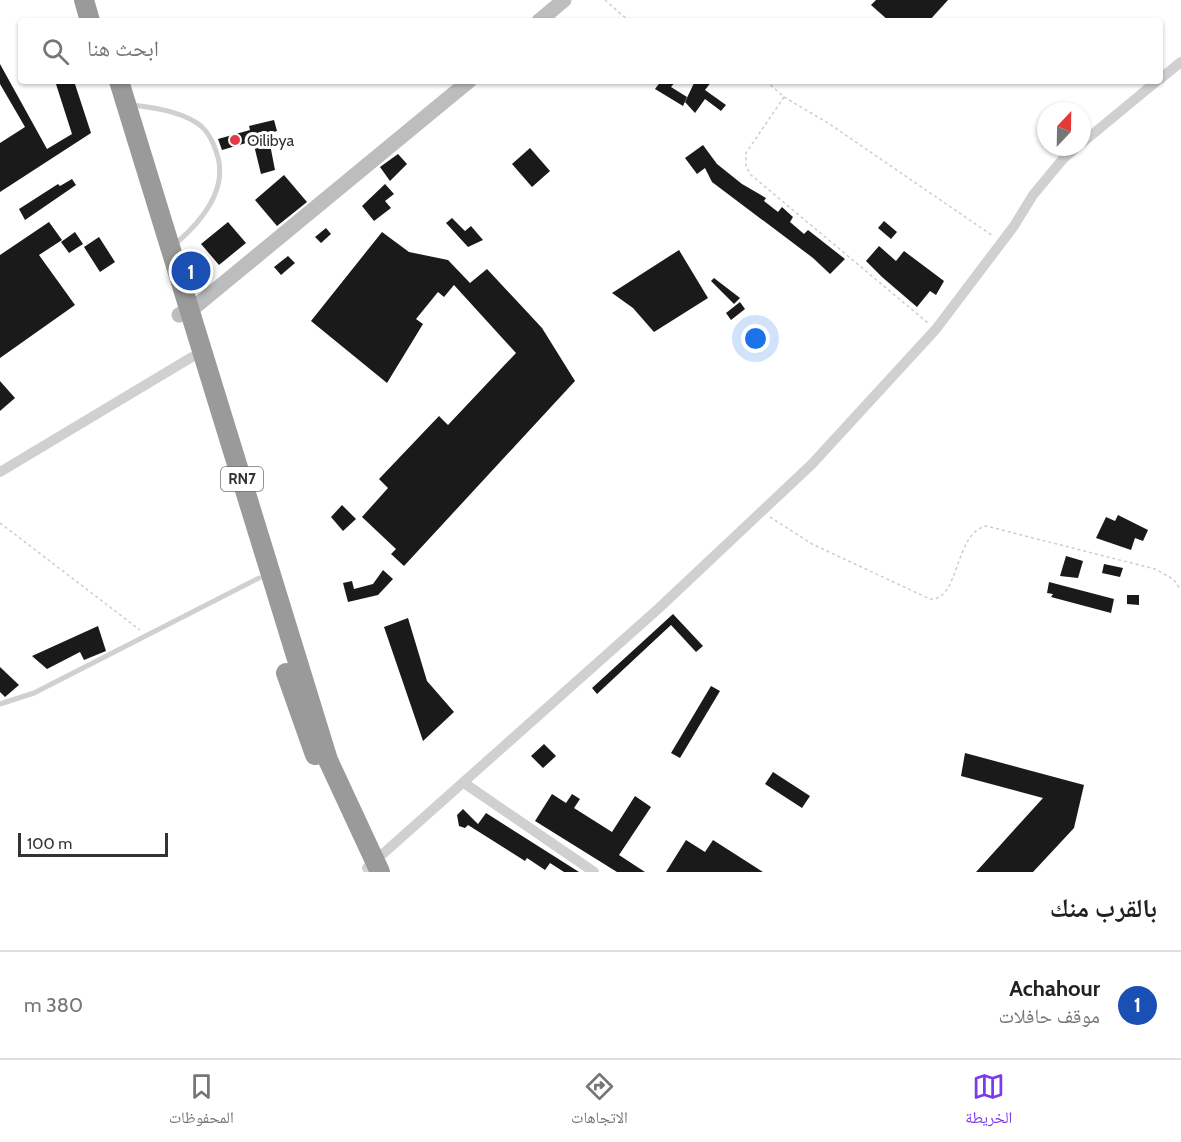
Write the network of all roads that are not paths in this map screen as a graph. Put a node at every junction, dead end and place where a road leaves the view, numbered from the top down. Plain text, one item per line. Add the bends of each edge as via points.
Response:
1 (84, 0) edge
2 (95, 0) edge
3 (564, 0) edge
4 (89, 18) edge
5 (100, 18) edge
6 (543, 18) edge
7 (1181, 62) edge
8 (1163, 77) edge
9 (110, 84) edge
10 (120, 84) edge
11 (465, 84) edge
12 (1154, 84) edge
13 (126, 105) junction
14 (1091, 136) edge
15 (1068, 156) edge
16 (170, 248) junction
17 (184, 312) junction
18 (192, 357) junction
19 (0, 472) edge
20 (259, 578) junction
21 (0, 704) edge
22 (464, 783) junction
23 (372, 869) edge
24 (594, 872) edge

1 - 4 highway
2 - 5 highway
3 - 6 street
7 - 8 street
9 - 17 highway, RN7
10 - 13 highway, RN7
11 - 17 street
12 - 14 street
13 - 16 highway, RN7
13 - 16 lane via 193,121 207,132 218,154 221,177 217,192 196,222
15 - 22 street via 1047,177 936,329 812,464
16 - 17 highway, RN7
17 - 18 highway, RN7
17 - 23 highway, RN7 via 328,760
18 - 19 street
18 - 20 highway, RN7
20 - 21 lane via 34,693
20 - 23 highway, RN7 via 301,722
22 - 23 street
22 - 24 street

